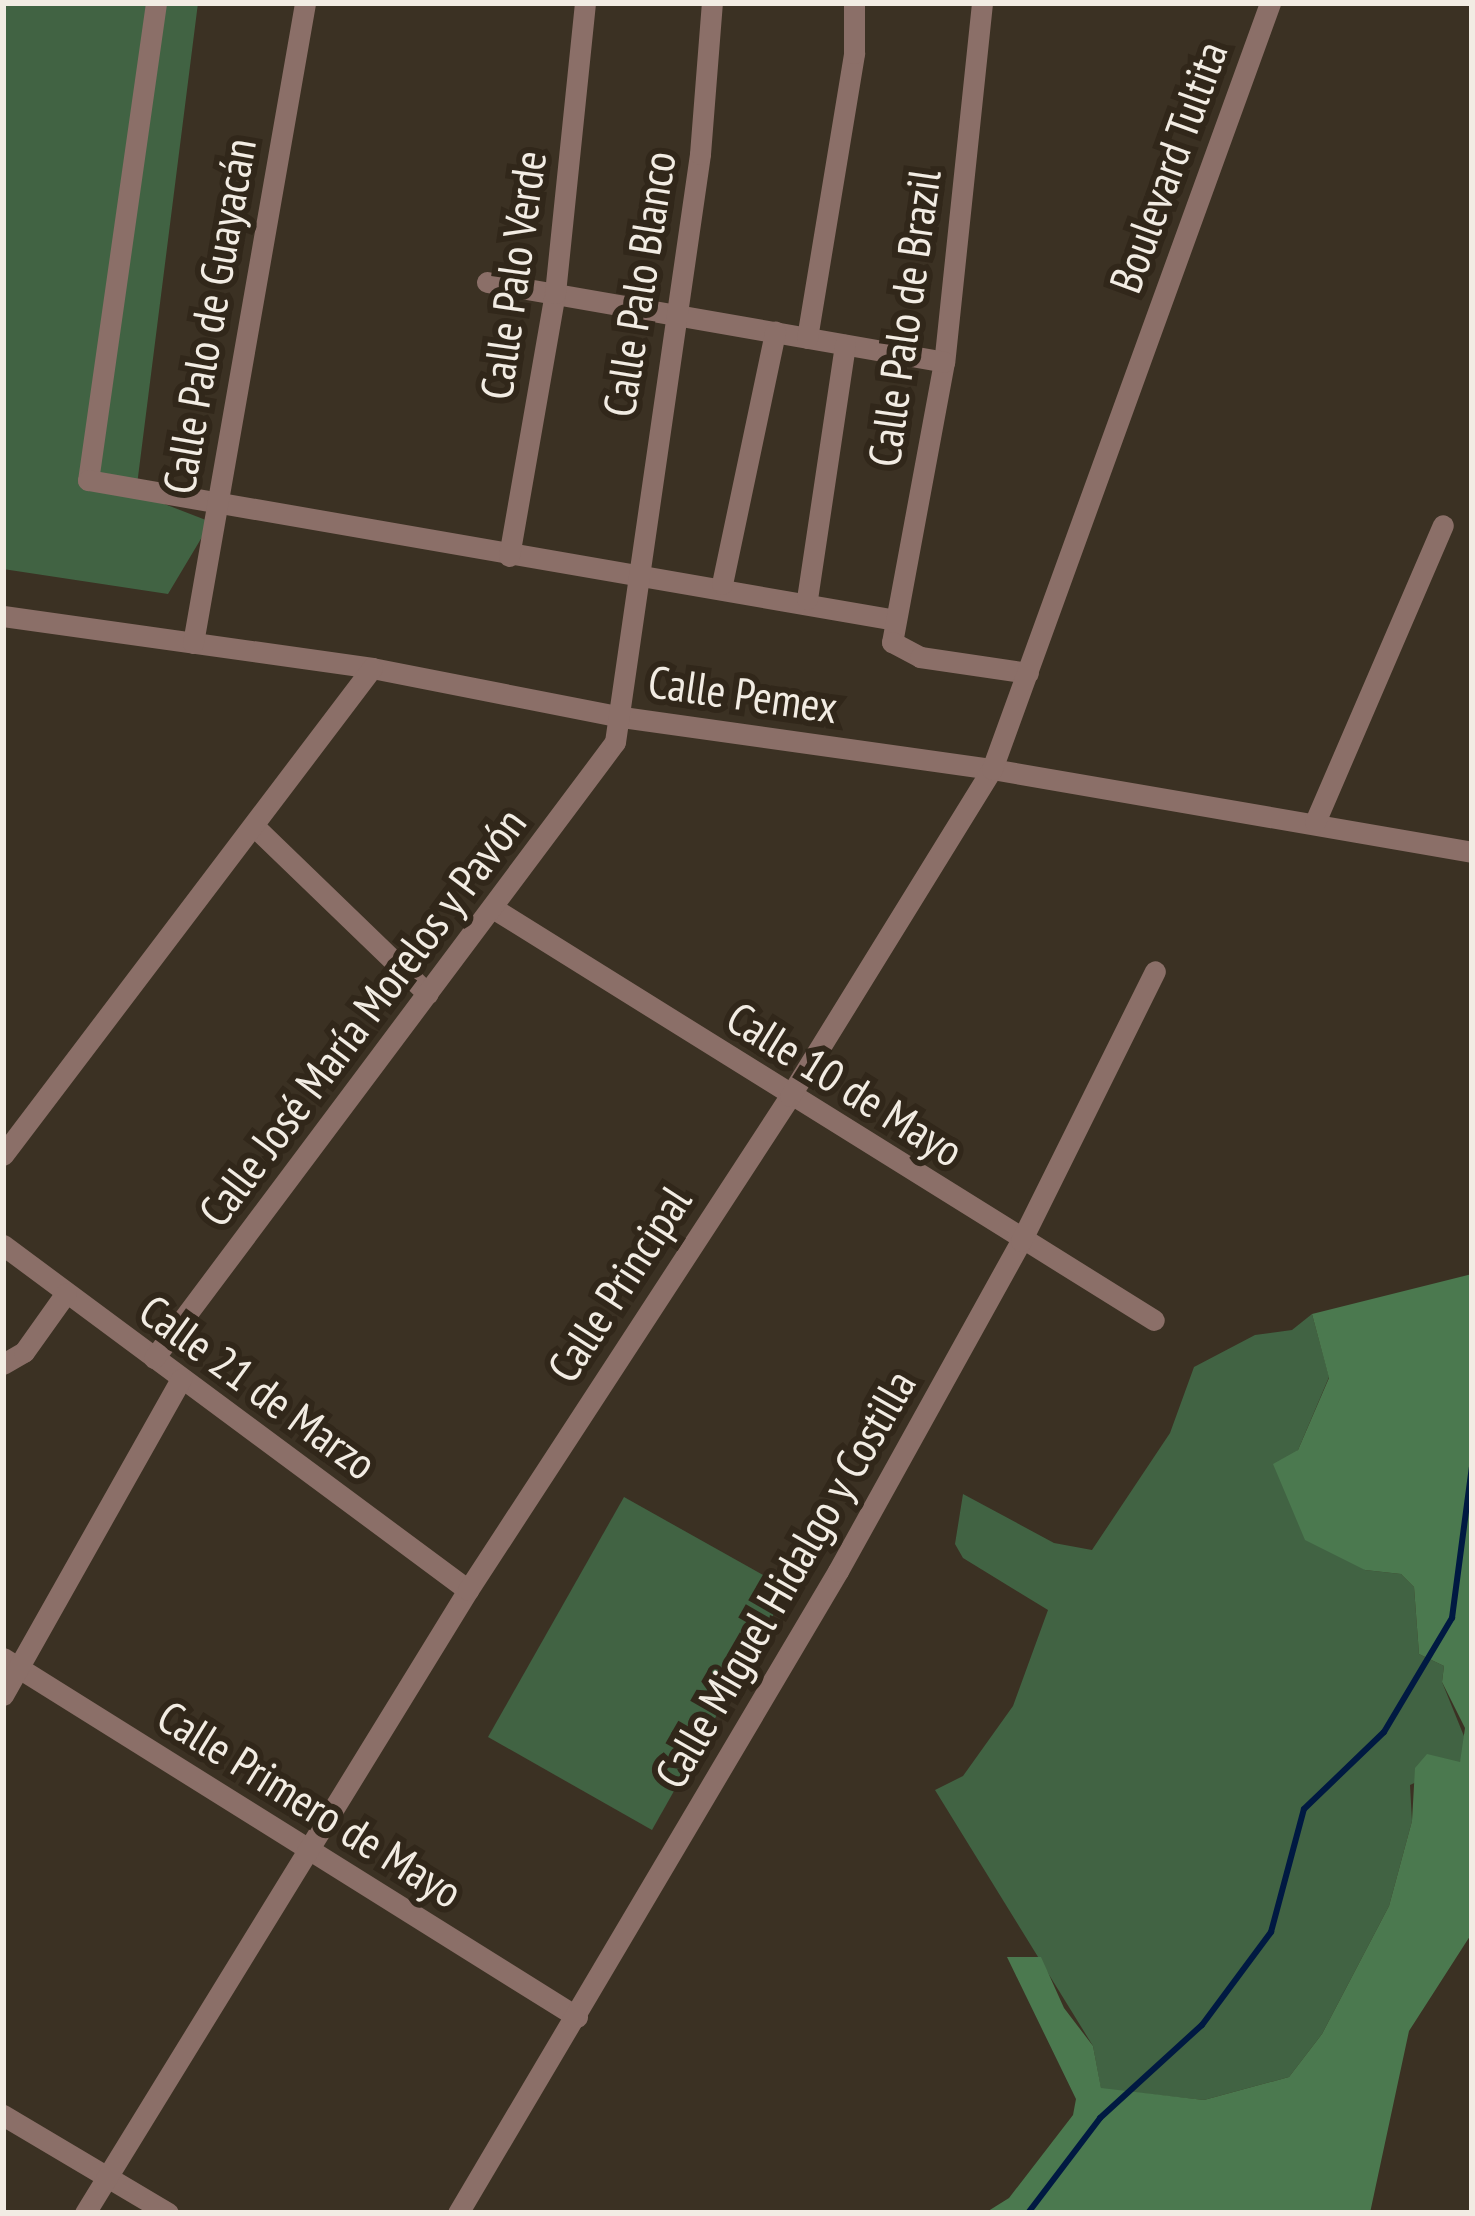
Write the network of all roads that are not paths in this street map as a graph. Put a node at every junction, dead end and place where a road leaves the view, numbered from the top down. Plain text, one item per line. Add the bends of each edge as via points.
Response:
1 (156, 3) edge
2 (305, 3) edge
3 (585, 3) edge
4 (712, 3) edge
5 (854, 3) edge
6 (982, 3) edge
7 (1270, 3) edge
8 (487, 282) dead end
9 (555, 293) junction
10 (673, 314) junction
11 (776, 332) junction
12 (807, 338) junction
13 (845, 345) junction
14 (1139, 359) joint
15 (944, 362) junction
16 (215, 503) junction
17 (1443, 525) dead end
18 (509, 556) junction
19 (634, 576) junction
20 (722, 584) junction
21 (807, 599) junction
22 (3, 616) edge
23 (893, 631) junction
24 (193, 643) junction
25 (372, 668) junction
26 (1028, 673) junction
27 (622, 717) junction
28 (992, 769) junction
29 (1315, 823) junction
30 (255, 827) junction
31 (1472, 851) edge
32 (496, 910) junction
33 (1155, 971) dead end
34 (428, 994) junction
35 (790, 1096) junction
36 (3, 1155) edge
37 (1022, 1241) junction
38 (3, 1246) edge
39 (66, 1293) junction
40 (1154, 1320) dead end
41 (154, 1358) junction
42 (3, 1364) edge
43 (181, 1379) junction
44 (467, 1590) junction
45 (10, 1664) edge
46 (3, 1695) edge
47 (310, 1846) junction
48 (577, 2017) junction
49 (3, 2115) edge
50 (108, 2177) junction
51 (85, 2213) edge
52 (168, 2213) edge
53 (458, 2213) edge

1 - 16 street via 88,480
2 - 16 street, Calle Palo de Guayacán
3 - 9 street, Calle Palo Verde
4 - 10 street, Calle Palo Blanco via 700,154
5 - 12 street via 854,53
6 - 15 street, Calle Palo de Brazil
7 - 14 street, Boulevard Tultita
8 - 9 street
9 - 10 street
9 - 18 street, Calle Palo Verde
10 - 11 street
10 - 19 street, Calle Palo Blanco
11 - 12 street
11 - 20 street
12 - 13 street
13 - 15 street
13 - 21 street
14 - 26 street, Calle Principal
15 - 23 street, Calle Palo de Brazil
16 - 18 street
16 - 24 street, Calle Palo de Guayacán
17 - 29 street
18 - 19 street
19 - 20 street
19 - 27 street, Calle Palo Blanco via 619,677
20 - 21 street
21 - 23 street
22 - 24 street, Calle Pemex
23 - 26 street via 920,657
24 - 25 street, Calle Pemex
25 - 27 street, Calle Pemex
25 - 30 street
26 - 28 street, Calle Principal
27 - 28 street, Calle Pemex
27 - 32 street, Calle José María Morelos y Pavón via 614,742
28 - 29 street, Calle Pemex
28 - 35 street, Calle Principal
29 - 31 street, Calle Pemex
30 - 34 street
30 - 36 street
32 - 34 street, Calle José María Morelos y Pavón
32 - 35 street, Calle 10 de Mayo
33 - 37 street, Calle Miguel Hidalgo y Costilla
34 - 41 street, Calle José María Morelos y Pavón
35 - 37 street, Calle 10 de Mayo
35 - 44 street, Calle Principal
37 - 40 street, Calle 10 de Mayo
37 - 48 street, Calle Miguel Hidalgo y Costilla
38 - 39 street, Calle 21 de Marzo
39 - 41 street, Calle 21 de Marzo
39 - 42 street via 24,1352
41 - 43 street, Calle 21 de Marzo
43 - 44 street, Calle 21 de Marzo
43 - 45 street
44 - 47 street, Calle Principal
45 - 46 street
45 - 47 street, Calle Primero de Mayo
47 - 48 street, Calle Primero de Mayo
47 - 50 street, Calle Principal
48 - 53 street, Calle Miguel Hidalgo y Costilla
49 - 50 street
50 - 51 street, Calle Principal
50 - 52 street

